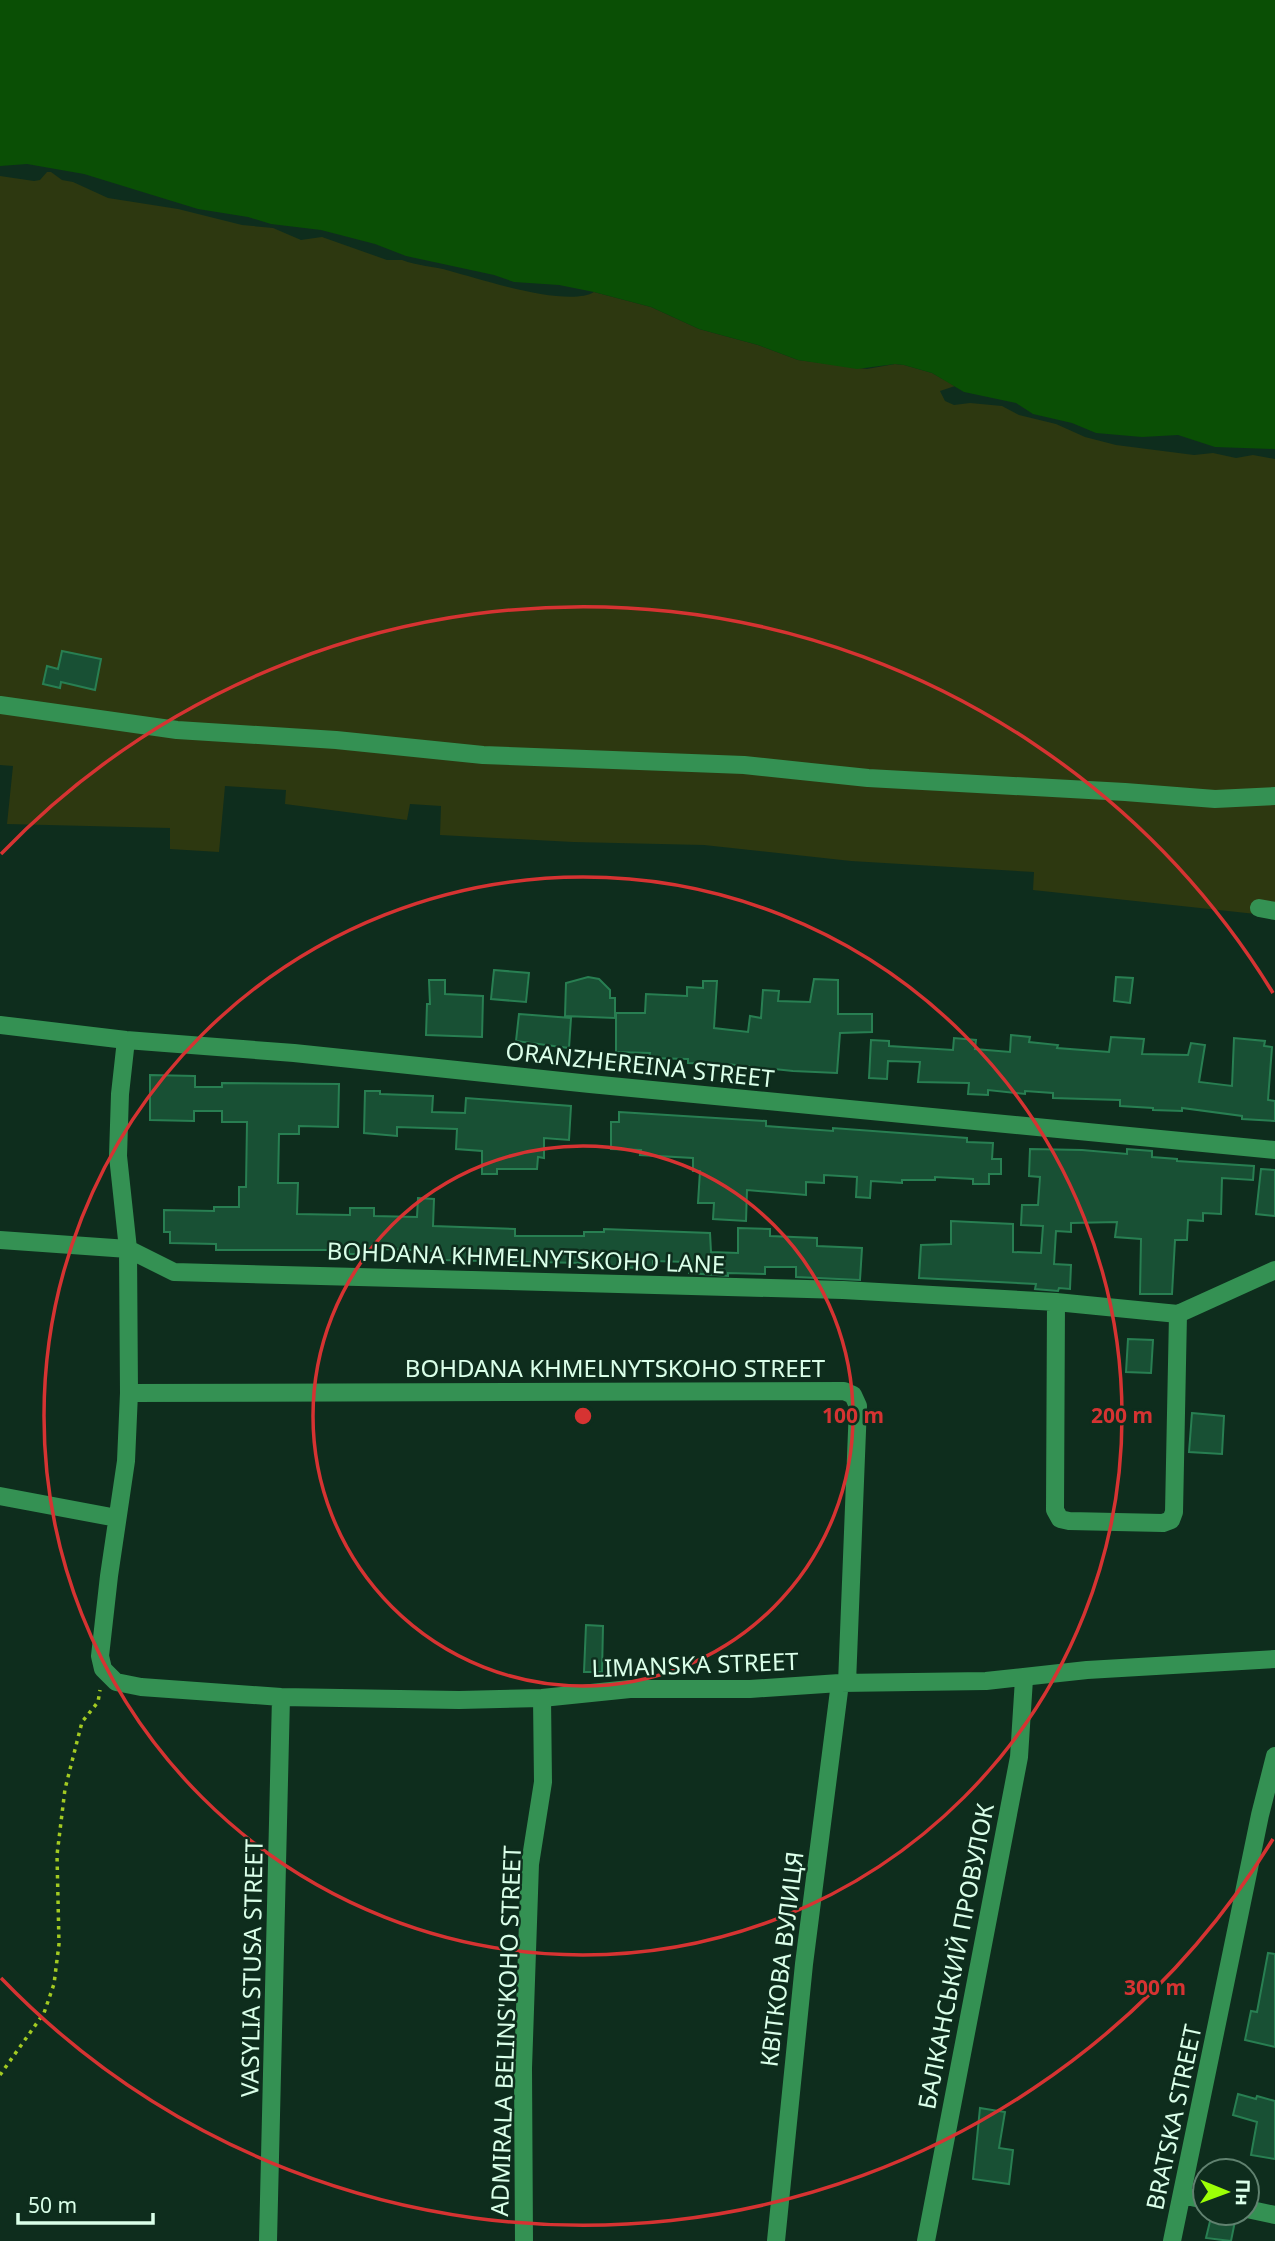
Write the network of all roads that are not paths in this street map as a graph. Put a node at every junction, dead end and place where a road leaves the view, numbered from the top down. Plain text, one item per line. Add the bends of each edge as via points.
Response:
1 (0, 705) edge
2 (1275, 796) edge
3 (0, 1026) edge
4 (126, 1040) junction
5 (1275, 1150) edge
6 (0, 1240) edge
7 (128, 1249) junction
8 (1275, 1270) edge
9 (1056, 1302) junction
10 (1178, 1314) junction
11 (129, 1393) junction
12 (0, 1496) edge
13 (117, 1518) junction
14 (1275, 1659) edge
15 (1024, 1679) junction
16 (844, 1683) junction
17 (281, 1697) junction
18 (542, 1698) junction
19 (1275, 1756) edge
20 (1268, 1816) edge
21 (1182, 2195) junction
22 (1191, 2197) edge
23 (268, 2241) edge
24 (524, 2241) edge
25 (776, 2241) edge
26 (926, 2241) edge
27 (1171, 2241) edge

1 - 2 street via 214,734 336,740 483,755 744,765 868,778 1214,799
3 - 4 street, ORANZHEREINA STREET
4 - 5 street, ORANZHEREINA STREET
4 - 7 street via 118,1156
6 - 7 street, BOHDANA KHMELNYTSKOHO LANE
7 - 9 street, BOHDANA KHMELNYTSKOHO LANE via 174,1272 830,1290
7 - 11 street
8 - 10 street
9 - 10 street, BOHDANA KHMELNYTSKOHO LANE
9 - 10 street via 1055,1510 1060,1519 1069,1521 1171,1520
11 - 13 street via 126,1461
11 - 16 street, BOHDANA KHMELNYTSKOHO STREET via 844,1391 853,1395 858,1406
12 - 13 street
13 - 17 street, LIMANSKA STREET via 100,1656 109,1676 141,1687
14 - 15 street, LIMANSKA STREET via 1087,1670
15 - 16 street, LIMANSKA STREET
15 - 26 street, БАЛКАНСЬКИЙ ПРОВУЛОК via 1018,1757
16 - 18 street, LIMANSKA STREET via 630,1689
16 - 25 street, КВІТКОВА ВУЛИЦЯ via 804,1964
17 - 18 street, LIMANSKA STREET
17 - 23 street, VASYLIA STUSA STREET
18 - 24 street, ADMIRALA BELINS'KOHO STREET via 542,1782 530,1864 523,2068
19 - 20 street, BRATSKA STREET
20 - 21 street, BRATSKA STREET
21 - 22 street
21 - 27 street, BRATSKA STREET

